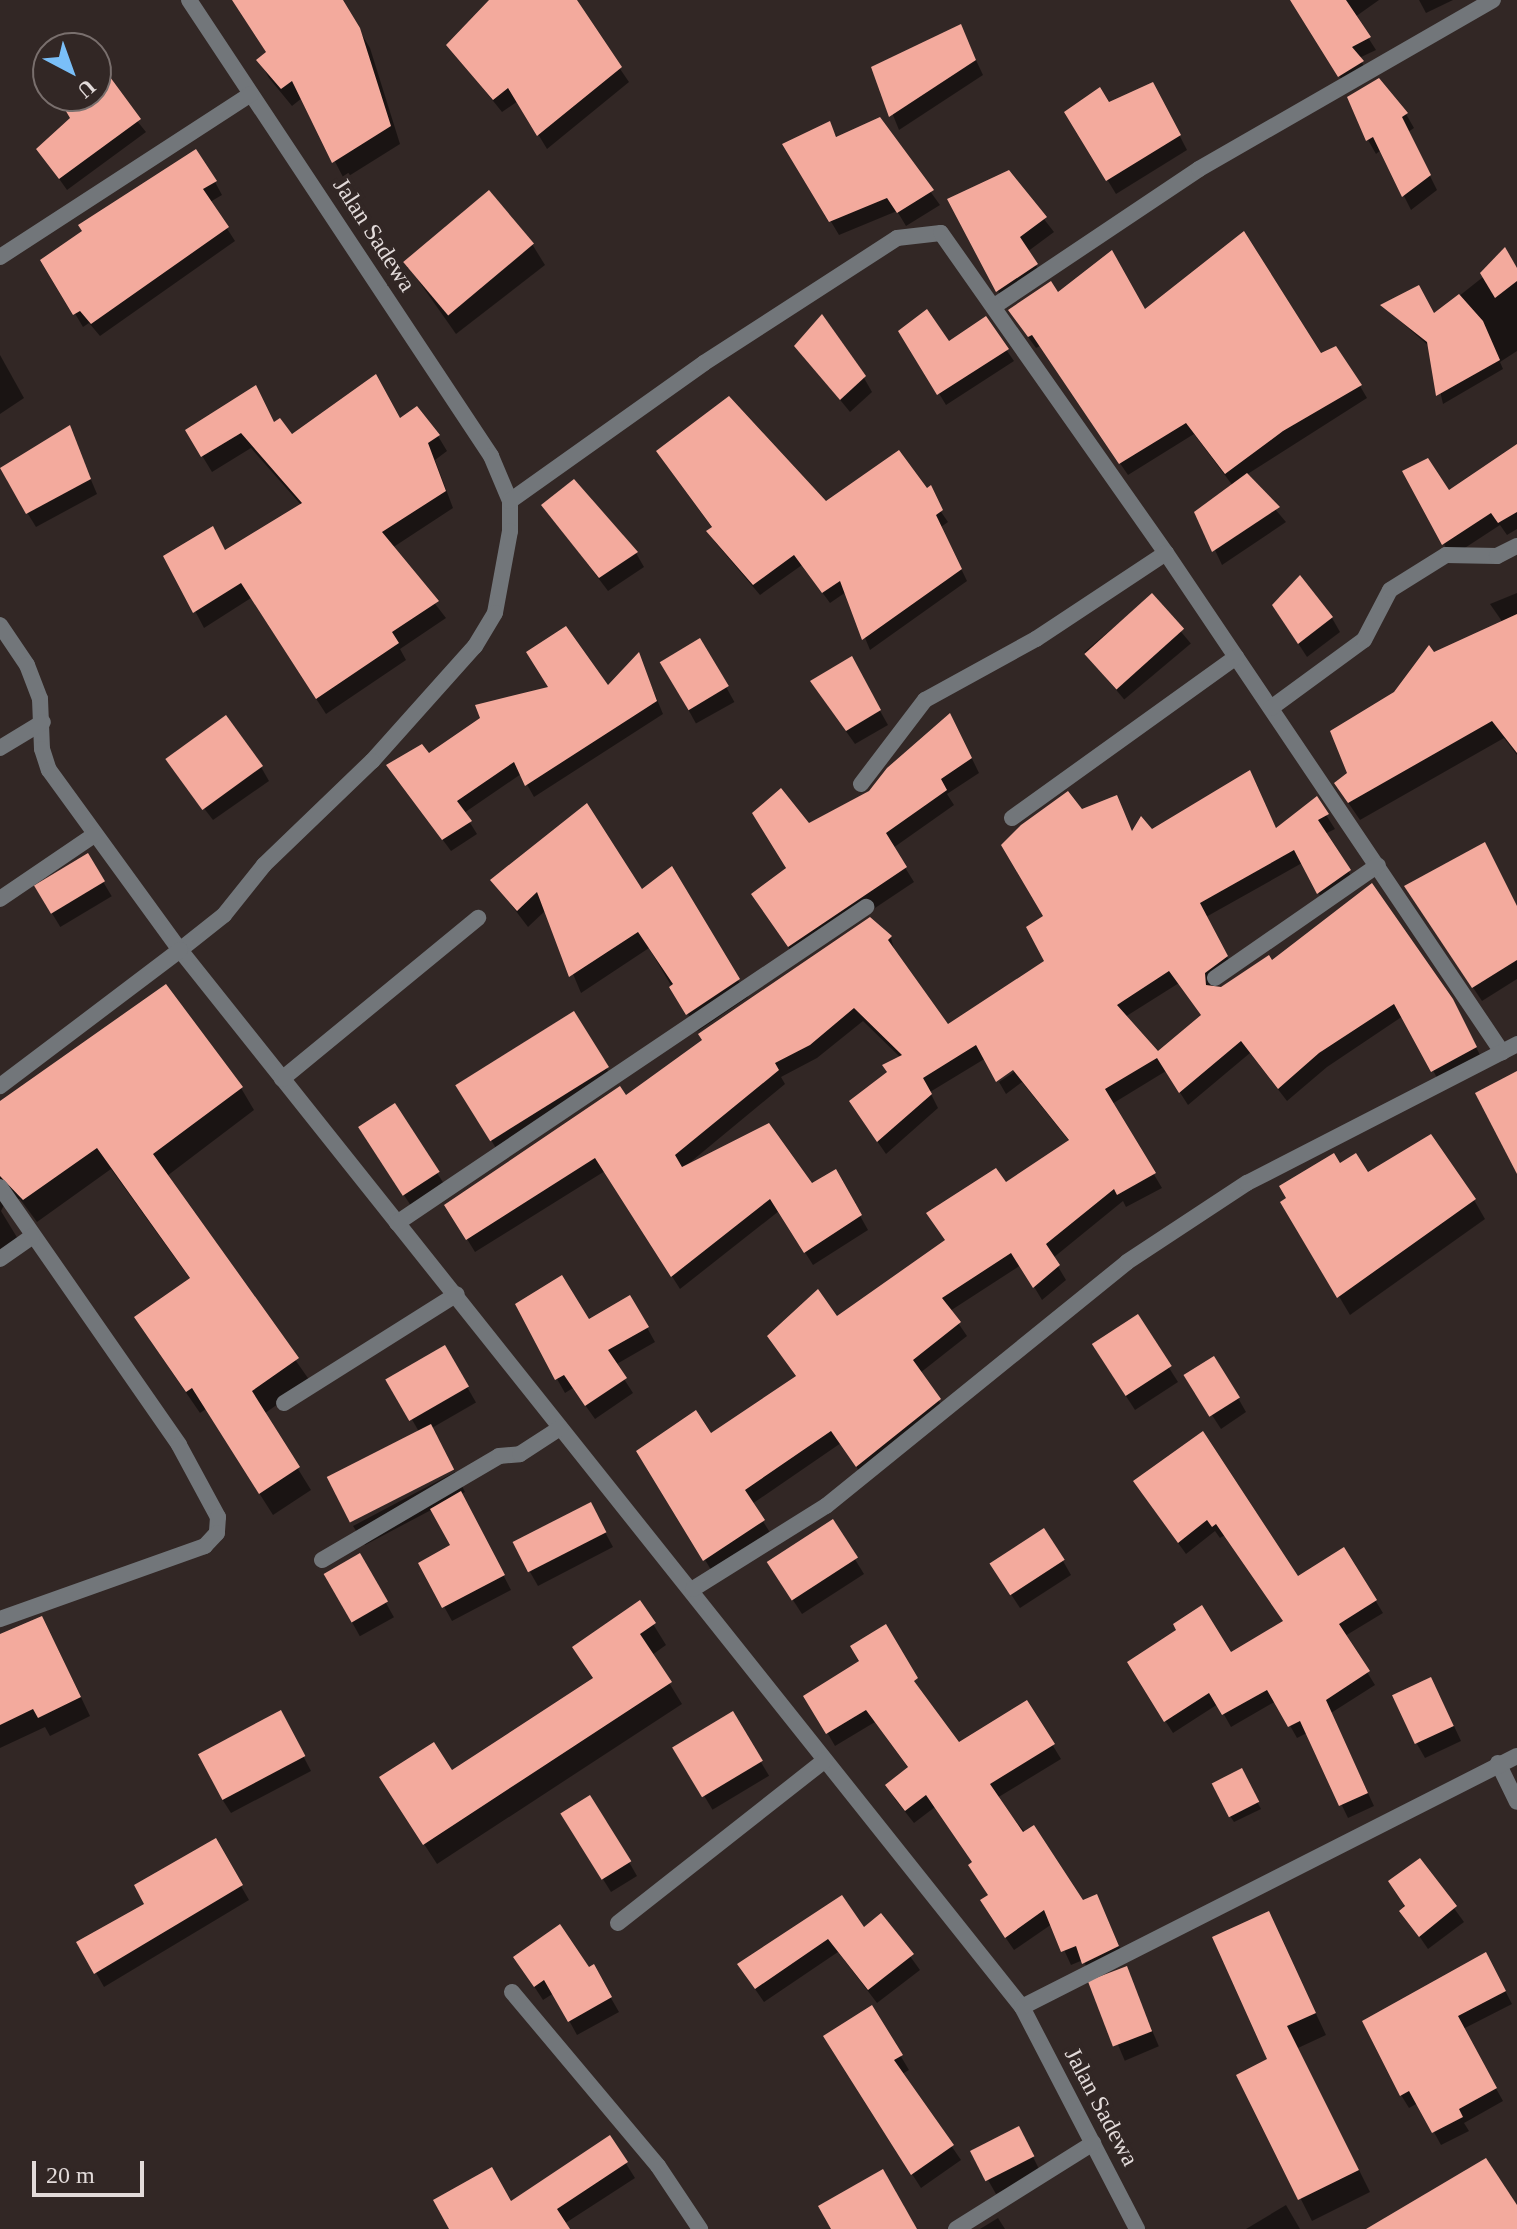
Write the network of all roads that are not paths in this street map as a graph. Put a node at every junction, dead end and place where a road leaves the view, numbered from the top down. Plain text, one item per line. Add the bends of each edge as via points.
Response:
1 (189, 0) edge
2 (1493, 0) edge
3 (251, 94) junction
4 (0, 257) edge
5 (996, 305) junction
6 (510, 501) junction
7 (1517, 546) edge
8 (1166, 553) junction
9 (0, 625) edge
10 (1236, 657) junction
11 (1271, 708) junction
12 (43, 722) junction
13 (0, 748) edge
14 (861, 784) dead end
15 (1012, 818) dead end
16 (94, 835) junction
17 (1378, 865) junction
18 (0, 899) edge
19 (866, 907) dead end
20 (478, 918) dead end
21 (180, 950) junction
22 (1215, 978) dead end
23 (1510, 1048) edge
24 (282, 1079) junction
25 (0, 1086) edge
26 (0, 1187) edge
27 (397, 1223) junction
28 (32, 1237) junction
29 (0, 1259) edge
30 (452, 1298) junction
31 (284, 1403) dead end
32 (560, 1428) junction
33 (322, 1560) dead end
34 (693, 1589) junction
35 (0, 1619) edge
36 (1517, 1756) edge
37 (825, 1760) junction
38 (1498, 1763) junction
39 (1517, 1802) edge
40 (618, 1923) dead end
41 (512, 1992) dead end
42 (1022, 2007) junction
43 (1093, 2143) junction
44 (700, 2229) edge
45 (956, 2229) edge
46 (1137, 2229) edge

1 - 3 street, Jalan Sadewa
2 - 5 street via 1199,169
3 - 4 street
3 - 6 street, Jalan Sadewa via 491,456
5 - 6 street via 941,233 897,238 704,363
5 - 8 street
6 - 21 street via 506,574 495,613 475,646 372,761 264,865 224,915
7 - 11 street via 1497,556 1446,555 1390,590 1364,640
8 - 10 street
8 - 14 street via 1036,639 925,700
9 - 12 street, Jalan Sadewa via 27,665
10 - 11 street
10 - 15 street
11 - 17 street
12 - 13 street
12 - 16 street, Jalan Sadewa via 42,749 49,770
16 - 18 street
16 - 21 street, Jalan Sadewa
17 - 22 street
17 - 23 street
19 - 27 street
20 - 24 street
21 - 24 street, Jalan Sadewa
21 - 25 street
23 - 34 street via 1247,1183 1127,1262 826,1506
24 - 27 street, Jalan Sadewa
26 - 28 street
27 - 30 street, Jalan Sadewa
28 - 29 street
28 - 35 street via 179,1445 214,1504 217,1533 205,1546 178,1557
30 - 31 street
30 - 32 street, Jalan Sadewa
32 - 33 street via 520,1454 499,1456
32 - 34 street, Jalan Sadewa
34 - 37 street, Jalan Sadewa
36 - 38 street
37 - 40 street
37 - 42 street, Jalan Sadewa
38 - 39 street
38 - 42 street
41 - 44 street via 658,2166
42 - 43 street, Jalan Sadewa
43 - 45 street
43 - 46 street, Jalan Sadewa

